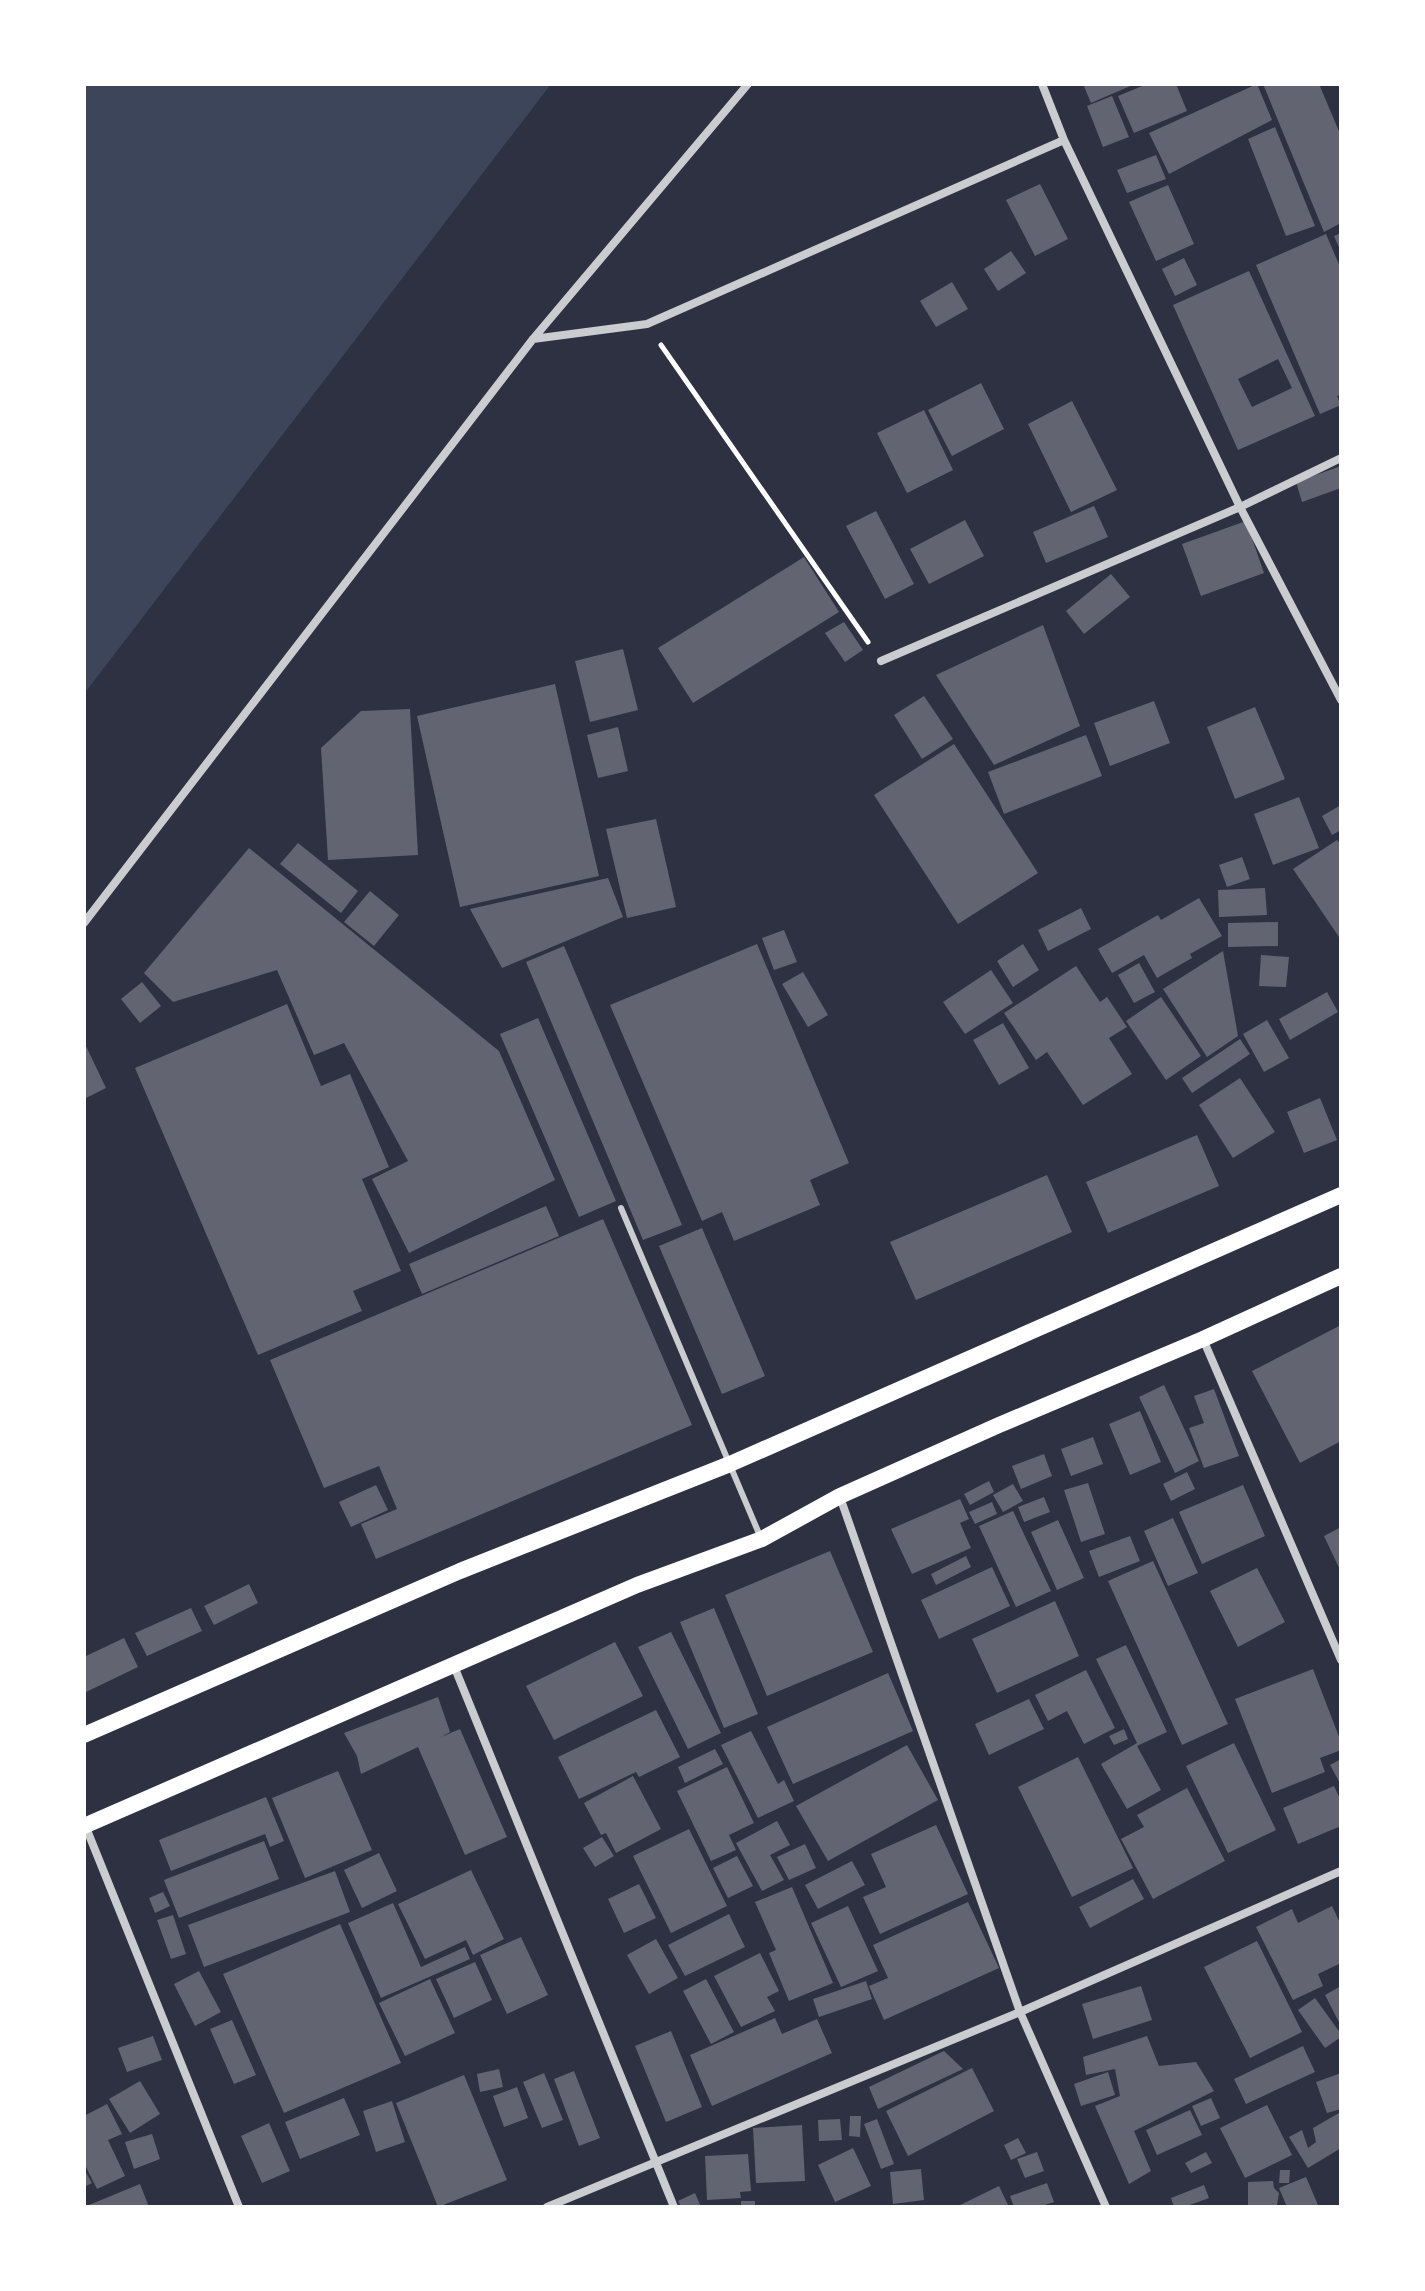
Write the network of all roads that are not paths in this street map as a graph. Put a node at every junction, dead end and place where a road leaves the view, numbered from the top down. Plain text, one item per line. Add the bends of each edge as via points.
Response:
1 (748, 84) edge
2 (1042, 84) edge
3 (1064, 140) junction
4 (533, 339) junction
5 (1341, 458) edge
6 (1240, 507) junction
7 (881, 661) road end
8 (1341, 700) edge
9 (84, 923) edge
10 (1341, 1195) edge
11 (621, 1208) dead end
12 (1341, 1276) edge
13 (1203, 1339) junction
14 (730, 1464) junction
15 (840, 1496) junction
16 (762, 1539) junction
17 (1341, 1660) edge
18 (454, 1666) junction
19 (84, 1735) edge
20 (85, 1826) edge
21 (1341, 1871) edge
22 (1020, 2012) junction
23 (654, 2161) junction
24 (239, 2207) edge
25 (547, 2207) edge
26 (674, 2207) edge
27 (1106, 2207) edge

1 - 4 street
2 - 3 street
3 - 4 street via 647,324
3 - 6 street
4 - 9 street
5 - 6 street
6 - 7 street
6 - 8 street
10 - 14 main road
11 - 14 lane
12 - 13 main road
13 - 15 main road
13 - 17 street
14 - 16 lane
14 - 19 main road via 460,1571
15 - 16 main road
15 - 22 street
16 - 18 main road via 637,1585
18 - 20 main road
18 - 23 street
20 - 24 street
21 - 22 street
22 - 23 street
22 - 27 street
23 - 25 street
23 - 26 street

